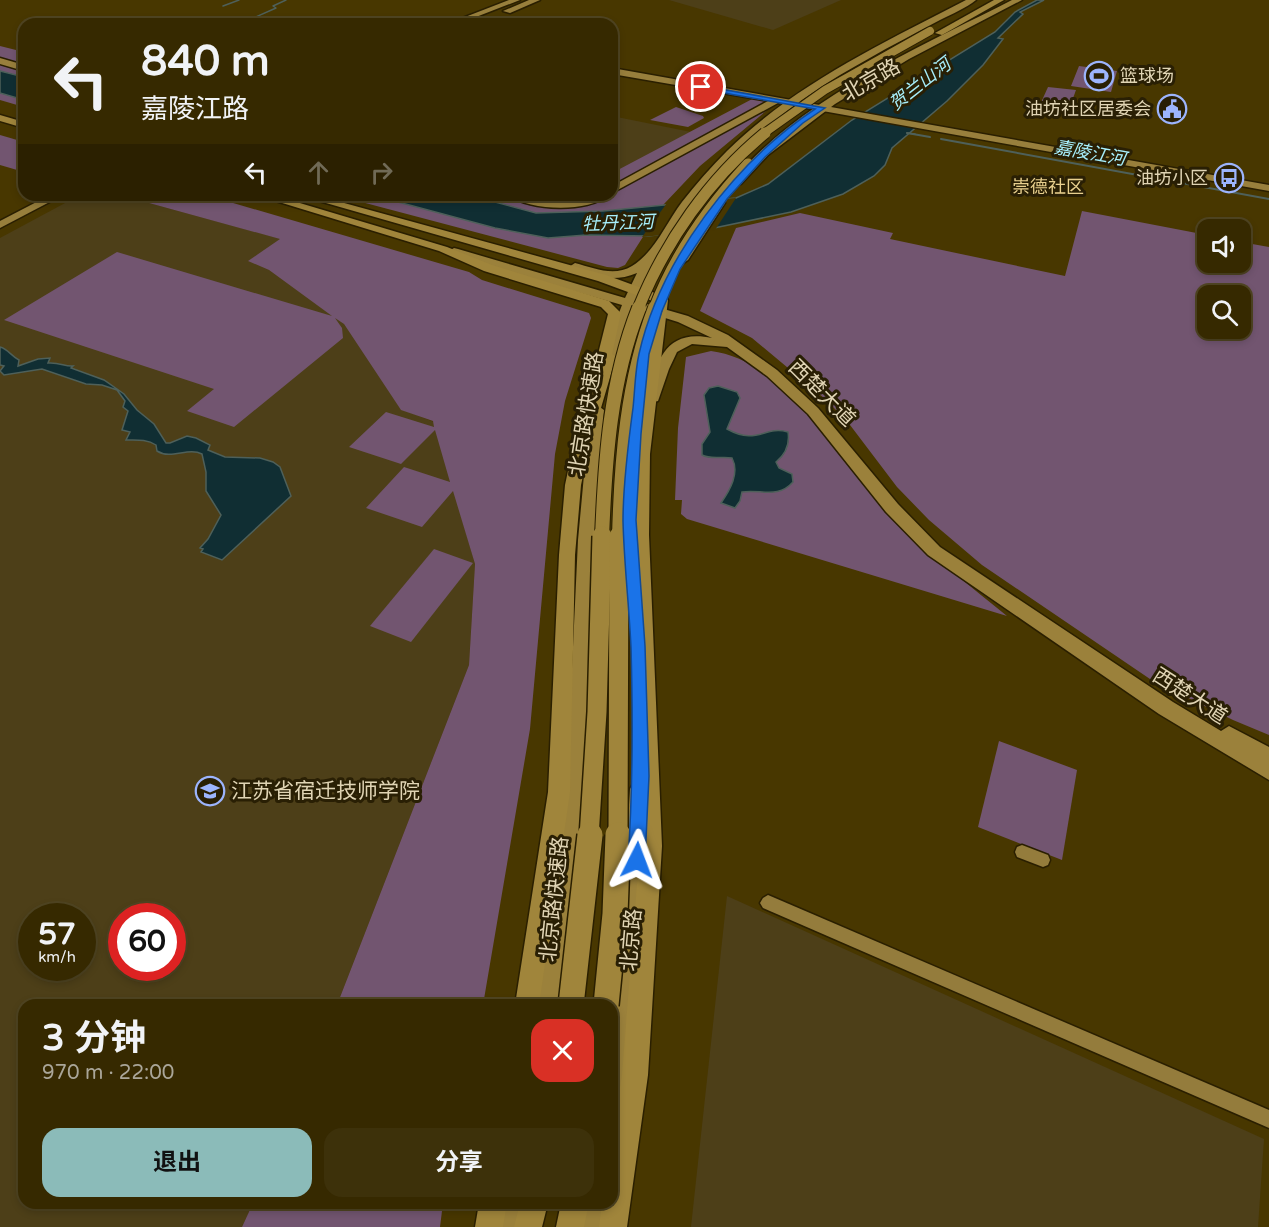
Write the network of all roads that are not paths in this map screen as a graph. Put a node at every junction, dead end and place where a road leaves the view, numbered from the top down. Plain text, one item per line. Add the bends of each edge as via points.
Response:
1 (516, 0) edge
2 (536, 0) edge
3 (972, 0) edge
4 (986, 0) edge
5 (1000, 0) edge
6 (1012, 0) edge
7 (1018, 0) edge
8 (986, 16) junction
9 (468, 18) edge
10 (487, 18) edge
11 (935, 32) junction
12 (0, 62) edge
13 (18, 66) edge
14 (618, 72) edge
15 (777, 100) junction
16 (793, 103) junction
17 (0, 108) edge
18 (821, 108) junction
19 (18, 113) edge
20 (0, 118) edge
21 (18, 123) edge
22 (618, 187) edge
23 (1269, 188) edge
24 (27, 201) edge
25 (46, 201) edge
26 (281, 201) edge
27 (324, 201) edge
28 (543, 201) edge
29 (592, 201) edge
30 (0, 215) edge
31 (0, 225) edge
32 (456, 238) junction
33 (443, 249) junction
34 (653, 254) junction
35 (636, 289) junction
36 (629, 303) junction
37 (661, 308) junction
38 (733, 346) junction
39 (609, 357) junction
40 (647, 417) junction
41 (585, 438) junction
42 (1230, 735) junction
43 (1269, 745) edge
44 (1269, 757) edge
45 (1246, 759) joint
46 (1269, 774) edge
47 (1022, 852) dead end
48 (1043, 860) dead end
49 (768, 903) dead end
50 (528, 999) edge
51 (550, 999) edge
52 (572, 999) edge
53 (607, 999) edge
54 (618, 1045) edge
55 (1269, 1119) edge
56 (618, 1192) edge
57 (492, 1209) edge
58 (512, 1209) edge
59 (532, 1209) edge
60 (574, 1209) edge
61 (589, 1209) edge
62 (616, 1209) edge
63 (489, 1227) edge
64 (508, 1227) edge
65 (528, 1227) edge
66 (570, 1227) edge
67 (586, 1227) edge
68 (613, 1227) edge

1 - 9 street
2 - 10 street
3 - 16 main road, 北京路 via 847,67
4 - 11 highway, 北京路快速路
5 - 11 highway, 北京路快速路
6 - 8 highway
7 - 8 main road, 北京路
8 - 18 main road, 北京路
11 - 52 highway, 北京路快速路, bridge via 797,107 758,137 712,186 670,246 647,288 626,345 606,452 588,863
11 - 53 highway, 北京路快速路, bridge via 822,100 762,150 705,218 675,262 659,296 634,386 623,470 616,903
12 - 13 street
14 - 15 street
15 - 16 street
15 - 22 street
16 - 18 street
16 - 34 main road, 北京路 via 738,147 689,200
17 - 19 highway
18 - 23 street
18 - 37 main road, 北京路 via 762,155 723,197 676,269
20 - 21 highway
24 - 30 street
25 - 31 street
26 - 33 highway, 西楚大道
27 - 32 highway, 西楚大道
28 - 29 street via 567,206
32 - 34 main road via 615,276 636,272
32 - 35 highway, 西楚大道
33 - 36 main road, 西楚大道
33 - 41 highway via 488,268 611,307 615,313
34 - 35 main road, 北京路
35 - 36 main road, 北京路
35 - 37 highway, 西楚大道
36 - 37 main road, 西楚大道
36 - 39 main road, 北京路
37 - 38 main road, 西楚大道
37 - 40 highway
37 - 42 main road, 西楚大道 via 736,338 779,370 833,422 870,472 911,516 961,559 1165,698
37 - 54 main road, 北京路 via 644,354 630,509 641,776 632,944
38 - 40 main road via 695,340 675,346 664,361
38 - 45 main road, 西楚大道 via 772,373 813,411 892,508 934,551
39 - 41 highway
39 - 51 main road, 北京路 via 595,426 590,478 576,818
40 - 56 highway via 642,454 641,535 651,846 635,1075
41 - 50 highway via 573,485 567,555 559,792
42 - 43 street
42 - 44 main road, 西楚大道
45 - 46 street
47 - 48 street
49 - 55 street
57 - 63 highway
58 - 64 main road
59 - 65 highway
60 - 66 highway
61 - 67 main road
62 - 68 highway

